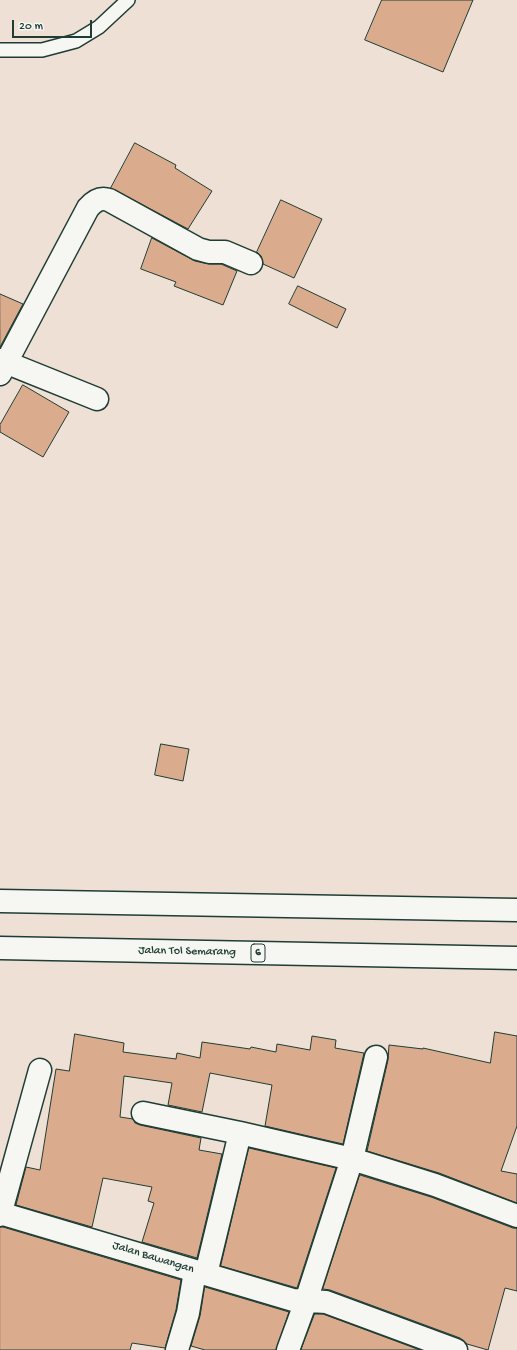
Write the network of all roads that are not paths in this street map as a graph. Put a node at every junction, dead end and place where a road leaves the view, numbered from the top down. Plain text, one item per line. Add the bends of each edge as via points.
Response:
1 (128, 0) edge
2 (0, 50) edge
3 (251, 263) dead end
4 (2, 366) edge
5 (97, 399) dead end
6 (0, 901) edge
7 (517, 910) edge
8 (0, 948) edge
9 (517, 958) edge
10 (376, 1057) dead end
11 (40, 1070) dead end
12 (143, 1113) dead end
13 (240, 1133) junction
14 (352, 1159) junction
15 (0, 1214) edge
16 (517, 1216) edge
17 (200, 1273) junction
18 (306, 1300) junction
19 (177, 1350) edge
20 (288, 1350) edge
21 (456, 1350) edge

1 - 2 lane via 99,27 76,41 42,50
3 - 4 main road via 225,252 203,251 109,200 97,200 88,208
4 - 5 main road
6 - 7 main road
8 - 9 main road, Jalan Tol Semarang / 6
10 - 14 main road
11 - 15 main road
12 - 13 main road
13 - 14 main road
13 - 17 main road
14 - 16 main road via 435,1185
14 - 18 main road
15 - 17 main road, Jalan Bawangan
17 - 18 main road, Jalan Bawangan via 293,1300
17 - 19 main road
18 - 20 main road
18 - 21 main road, Jalan Bawangan via 326,1302

